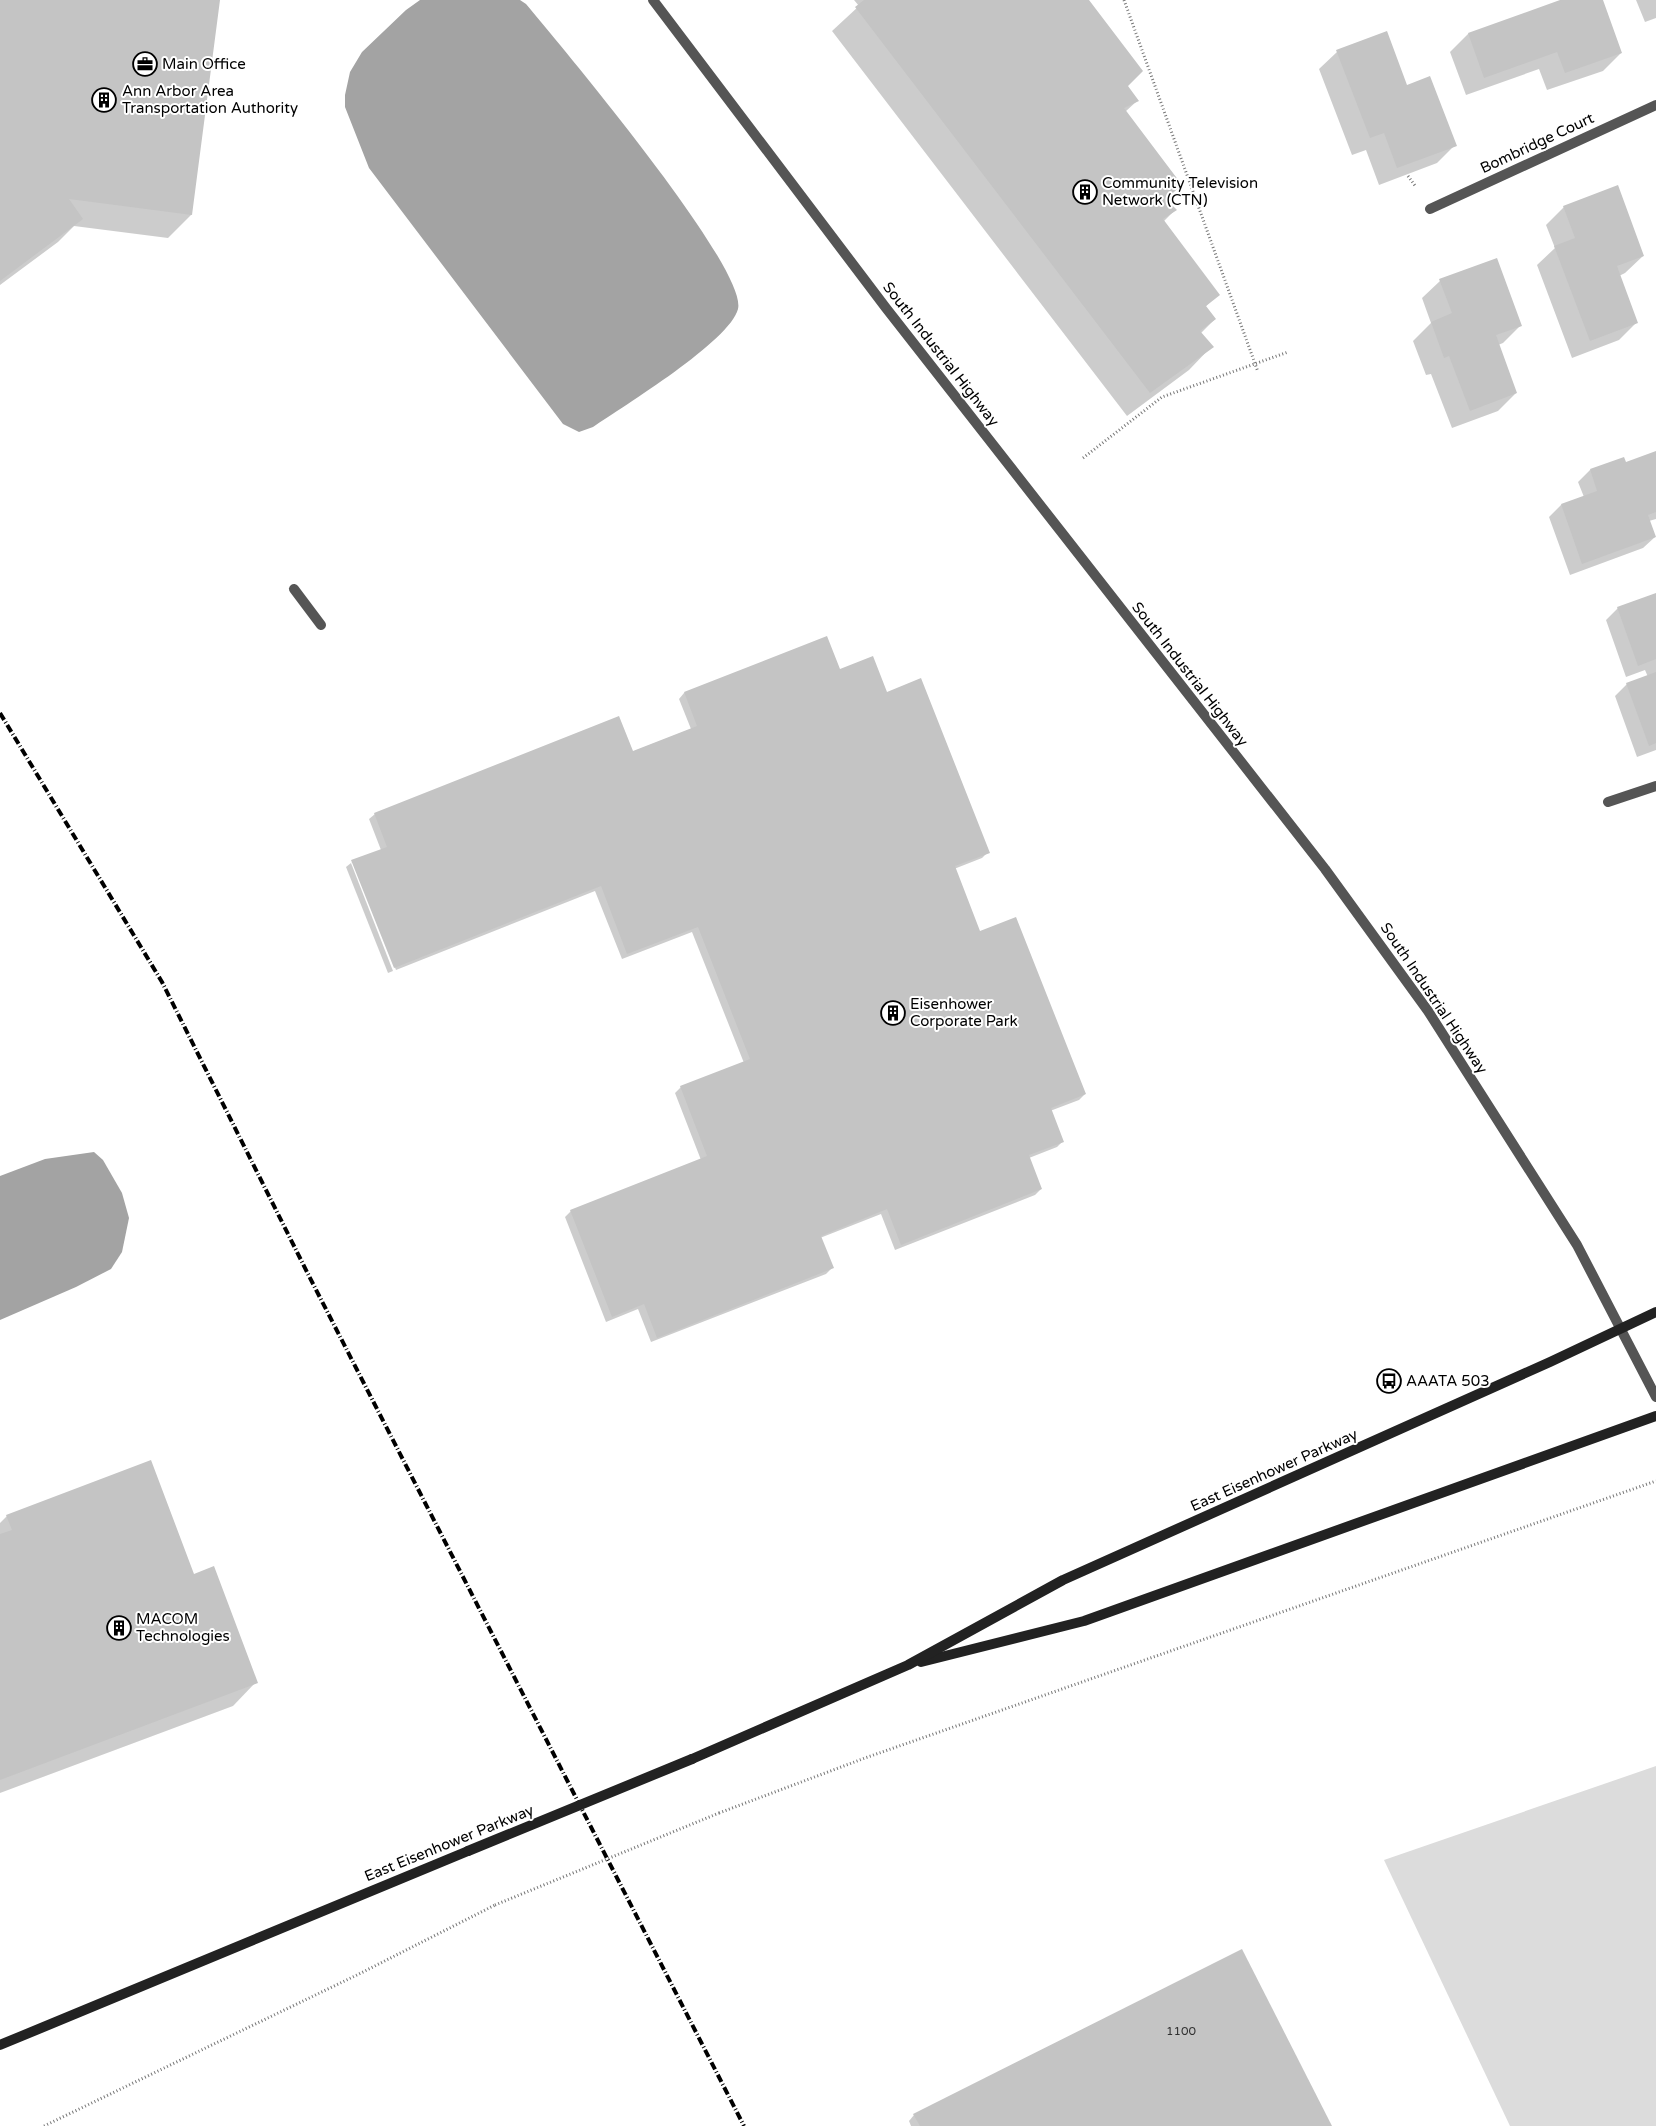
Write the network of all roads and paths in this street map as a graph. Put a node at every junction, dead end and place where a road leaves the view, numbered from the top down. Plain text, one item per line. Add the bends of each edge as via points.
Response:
1 (653, 0) edge
2 (1124, 0) edge
3 (1656, 105) edge
4 (1430, 209) dead end
5 (1288, 352) dead end
6 (1253, 364) junction
7 (1258, 372) dead end
8 (1083, 458) dead end
9 (294, 589) dead end
10 (321, 625) dead end
11 (1656, 786) edge
12 (1608, 802) dead end
13 (1656, 1312) edge
14 (1622, 1328) junction
15 (1656, 1397) edge
16 (1656, 1416) edge
17 (1656, 1481) edge
18 (908, 1665) junction
19 (0, 2045) edge
20 (44, 2126) edge

1 - 14 street, South Industrial Highway via 904,331 1331,877 1428,1012 1577,1245
2 - 6 path
3 - 4 street, Bombridge Court
5 - 6 path
6 - 7 path
6 - 8 path via 1162,397
9 - 10 street
11 - 12 street
13 - 14 main road, East Eisenhower Parkway
14 - 15 street, South Industrial Highway
14 - 18 main road, East Eisenhower Parkway via 1063,1580
16 - 18 main road, East Eisenhower Parkway via 1084,1621
17 - 20 path, bridge via 865,1758 719,1813 494,1905
18 - 19 main road, East Eisenhower Parkway, bridge via 692,1759

